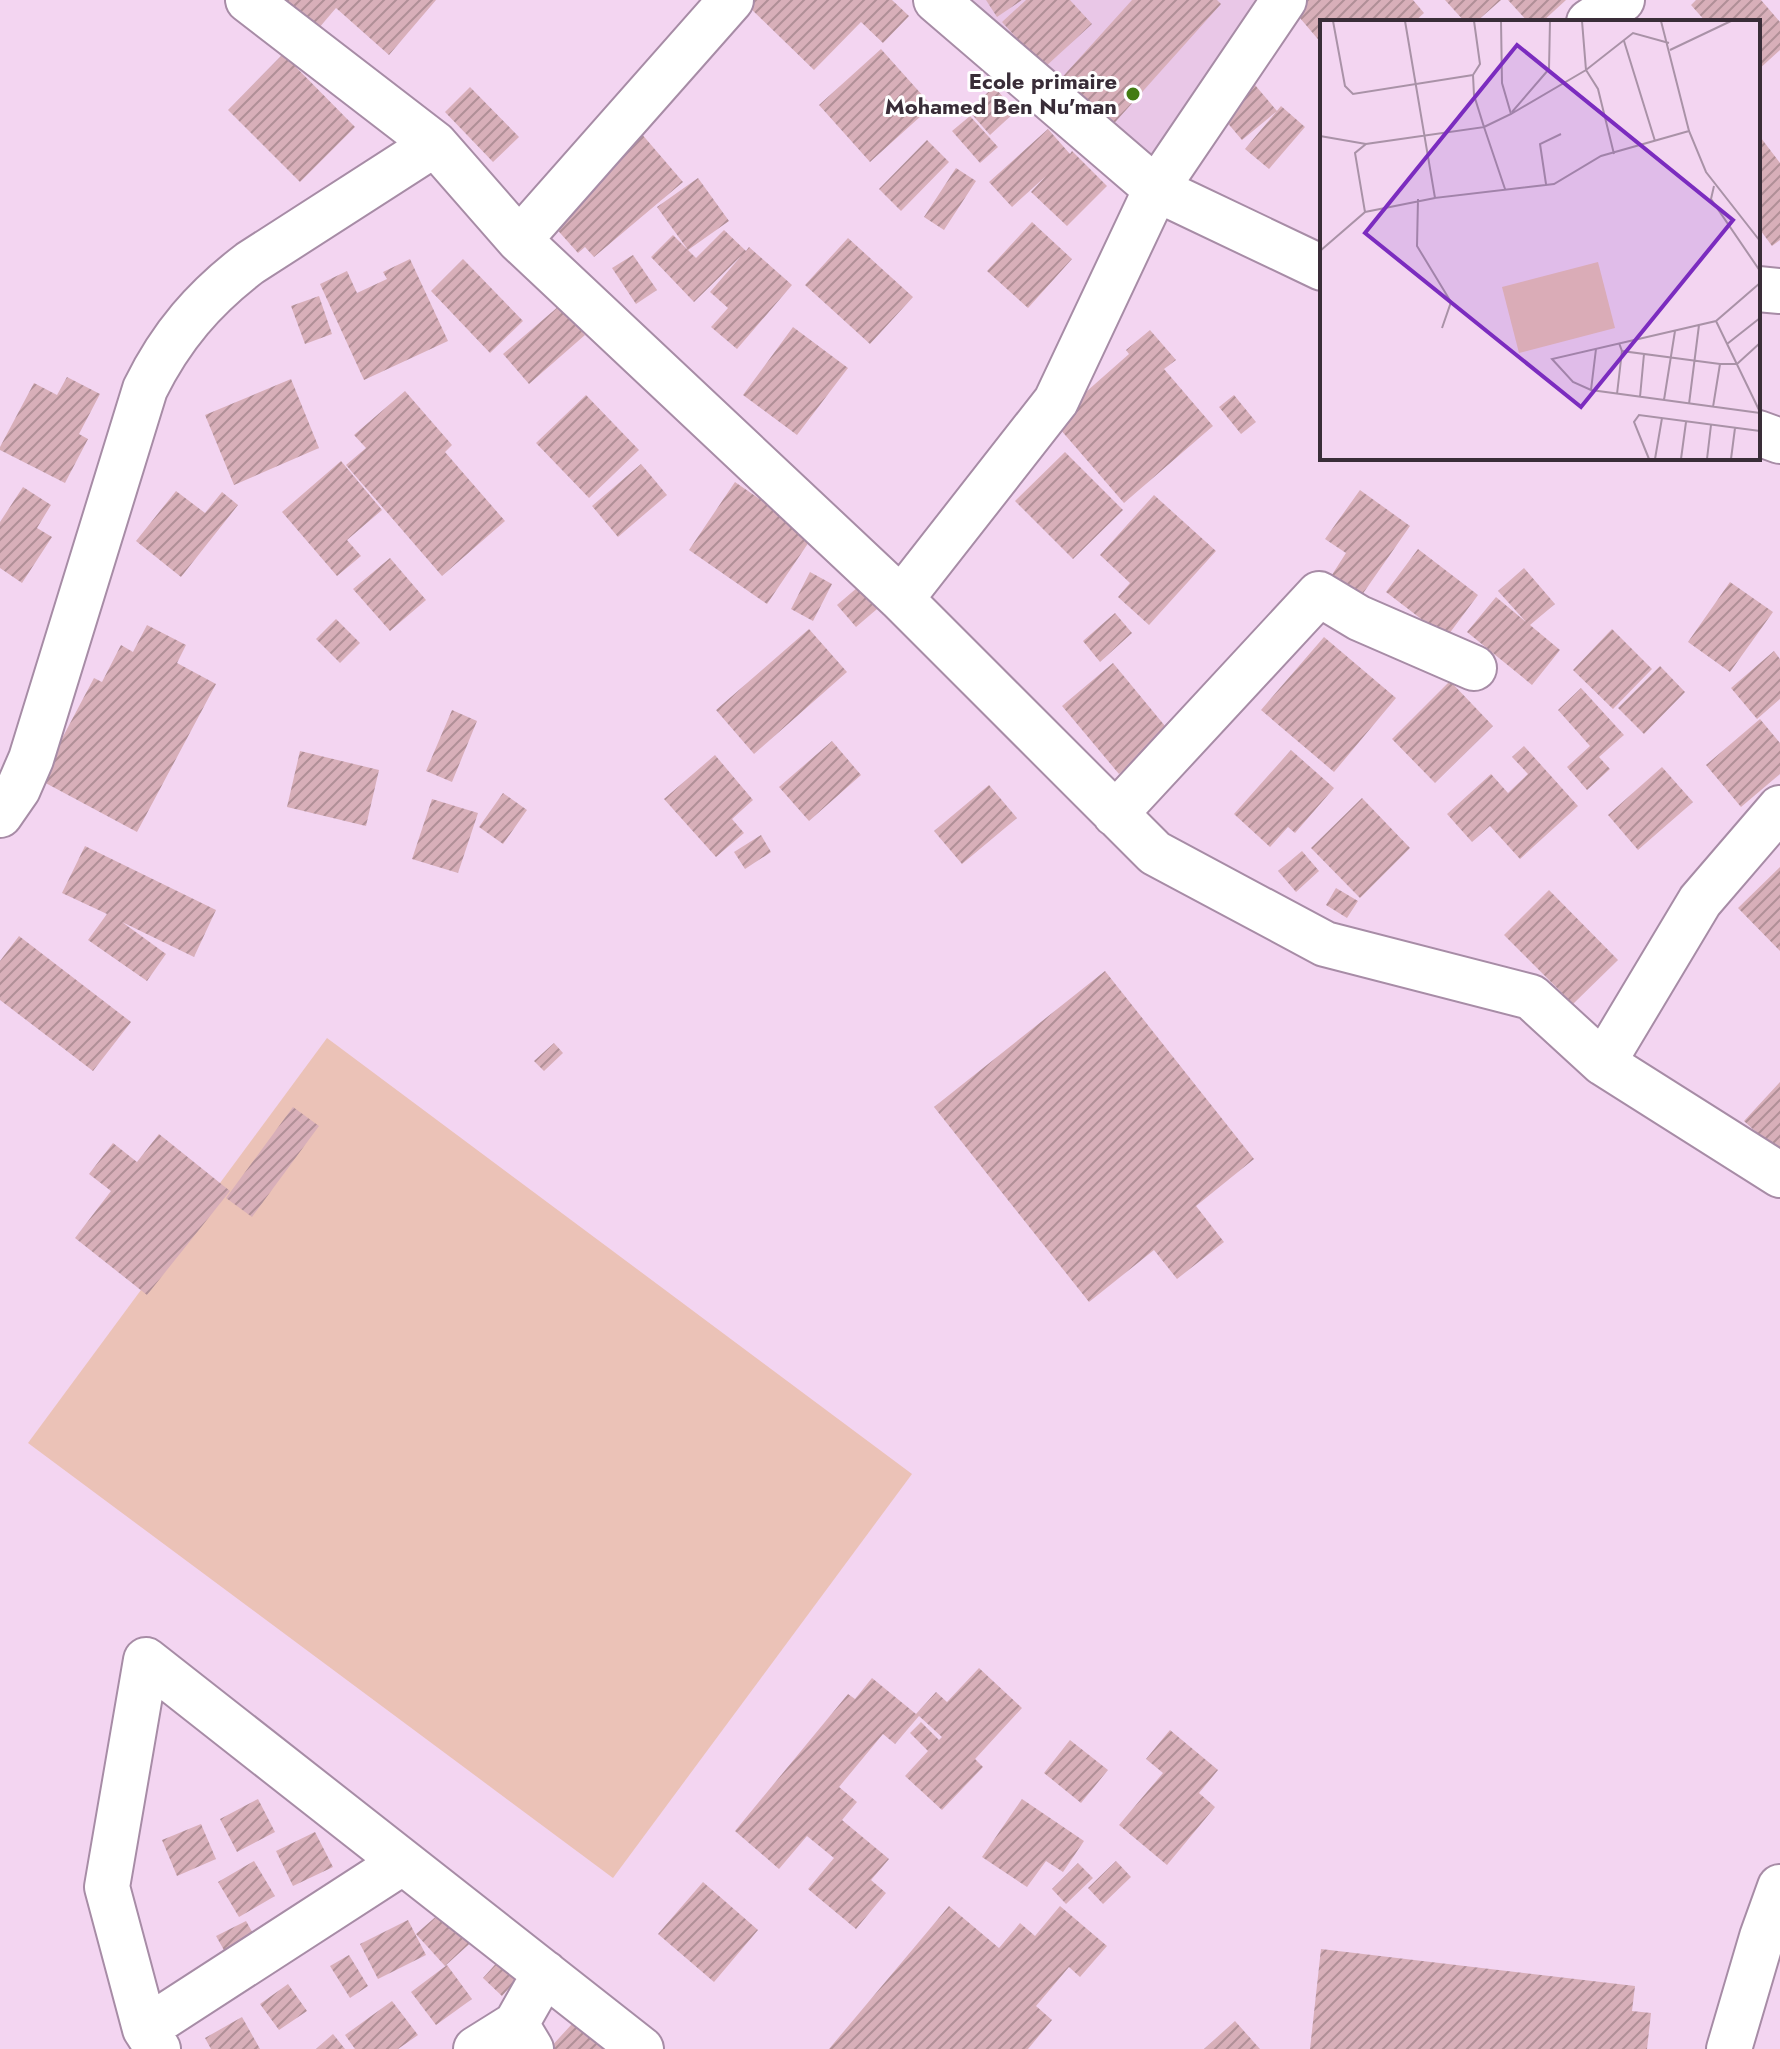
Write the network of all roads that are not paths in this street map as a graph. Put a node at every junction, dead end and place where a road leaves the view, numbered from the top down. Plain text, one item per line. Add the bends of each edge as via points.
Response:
1 (248, 0) edge
2 (731, 0) edge
3 (936, 0) edge
4 (1284, 0) edge
5 (1622, 0) edge
6 (1592, 20) edge
7 (435, 144) junction
8 (1156, 189) junction
9 (519, 240) junction
10 (1320, 267) edge
11 (1760, 289) edge
12 (1780, 291) edge
13 (1760, 434) edge
14 (1780, 441) edge
15 (901, 599) junction
16 (1474, 668) dead end
17 (1780, 808) edge
18 (1115, 814) junction
19 (0, 815) edge
20 (1603, 1063) junction
21 (1780, 1175) edge
22 (403, 1862) junction
23 (1780, 1887) edge
24 (545, 1973) junction
25 (524, 2037) edge
26 (151, 2039) edge
27 (476, 2049) edge
28 (641, 2049) edge
29 (1729, 2049) edge

1 - 7 street
2 - 9 street
3 - 8 street
4 - 8 street
5 - 6 street
7 - 9 street
7 - 19 street via 224,283 199,306 160,359 145,389 31,759
8 - 10 street
8 - 15 street via 1056,401
9 - 15 street
11 - 12 street
13 - 14 street
15 - 18 street
16 - 18 street via 1359,618 1319,594
17 - 20 street via 1700,901
18 - 20 street via 1155,853 1325,944 1531,997
20 - 21 street
22 - 24 street
22 - 26 street
22 - 26 street via 146,1660 107,1887
23 - 29 street
24 - 25 street
24 - 28 street
25 - 27 street

